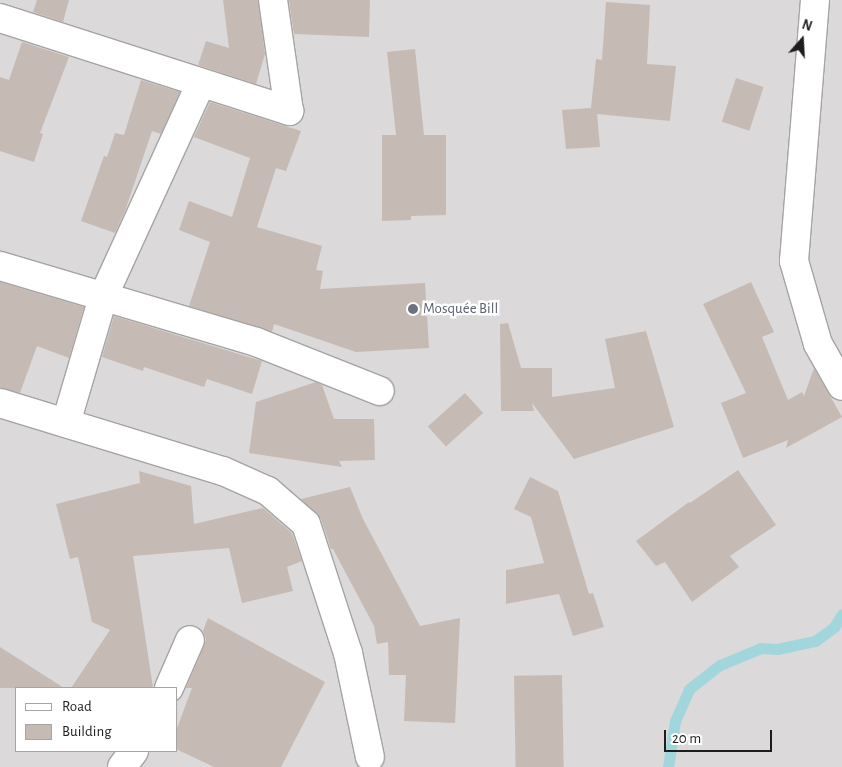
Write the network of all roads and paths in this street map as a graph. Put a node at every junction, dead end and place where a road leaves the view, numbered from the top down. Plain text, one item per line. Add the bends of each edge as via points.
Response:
1 (273, 0) edge
2 (815, 0) edge
3 (0, 18) edge
4 (201, 83) junction
5 (0, 266) edge
6 (103, 297) junction
7 (842, 386) edge
8 (380, 390) dead end
9 (0, 404) edge
10 (66, 422) junction
11 (190, 640) dead end
12 (169, 687) edge
13 (133, 752) edge
14 (370, 757) dead end
15 (122, 767) edge

1 - 4 street via 289,111
2 - 7 street via 794,261 818,344
3 - 4 street
4 - 6 street
5 - 6 street
6 - 8 street via 256,342
6 - 10 street
9 - 10 street
10 - 14 street via 223,471 268,491 306,524 348,653
11 - 12 street
13 - 15 street

